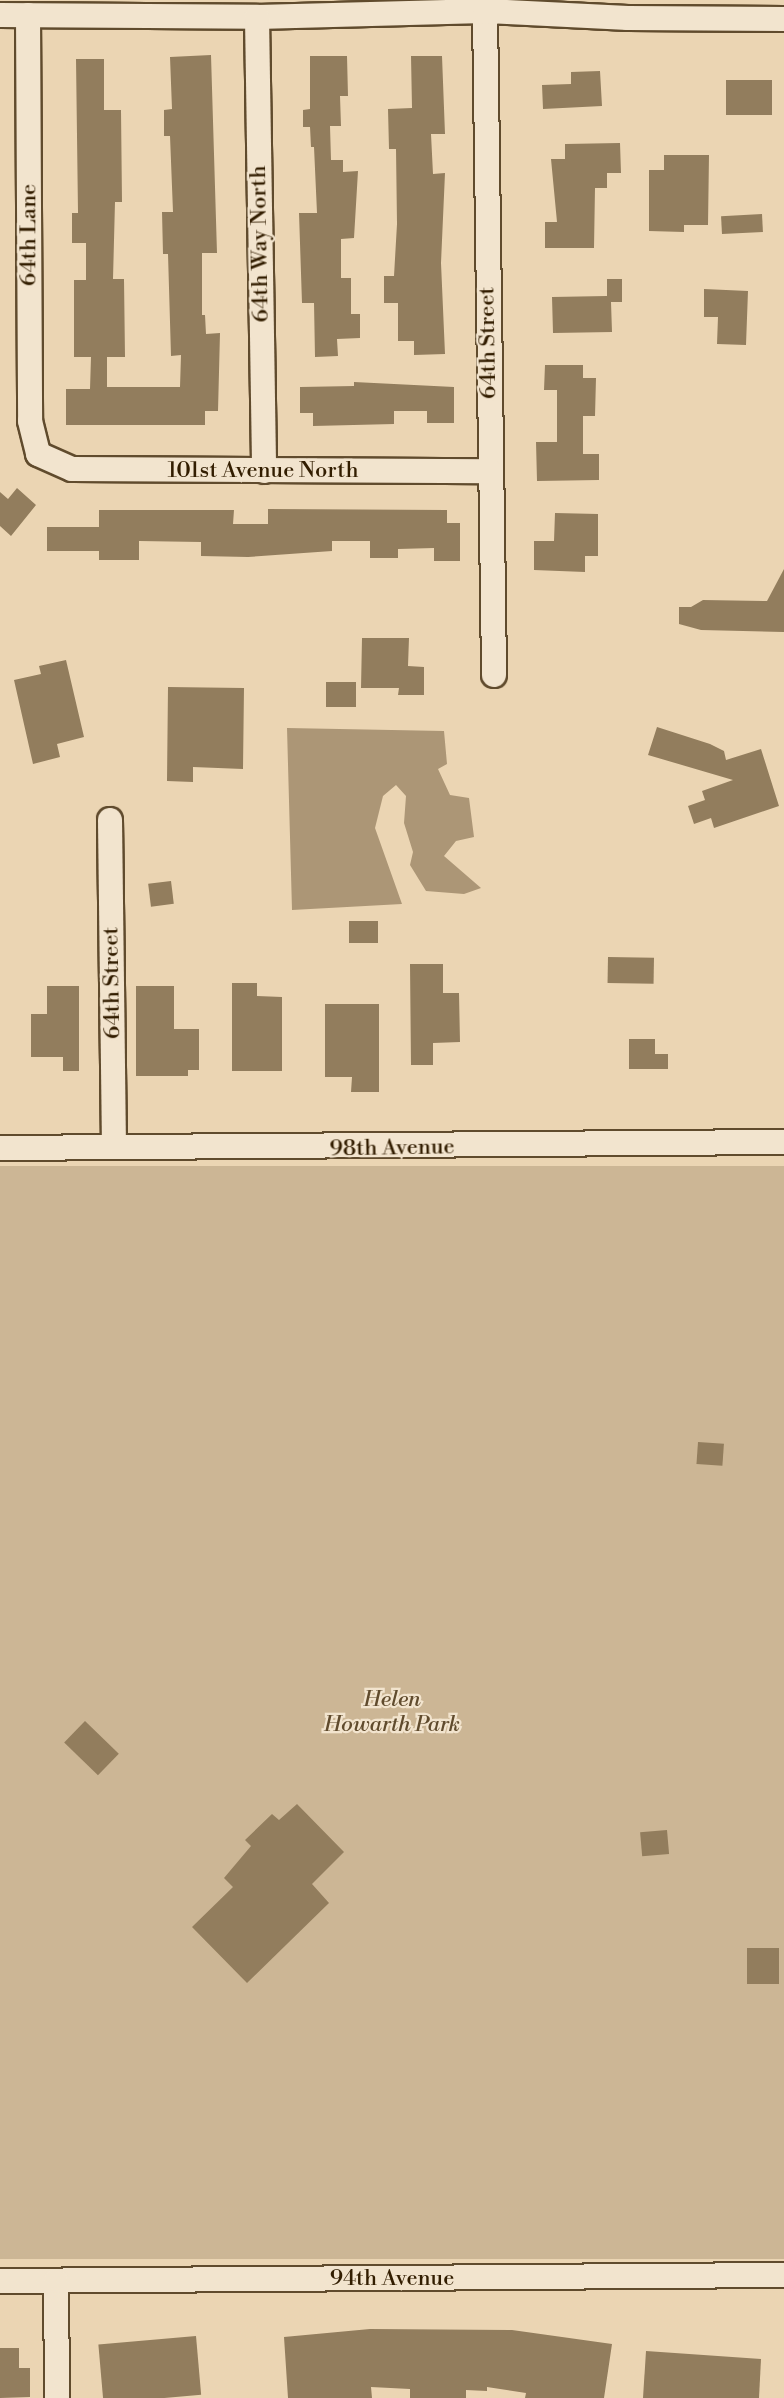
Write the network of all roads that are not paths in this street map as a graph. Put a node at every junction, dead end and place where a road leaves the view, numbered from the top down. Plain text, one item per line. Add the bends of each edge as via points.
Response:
1 (371, 7) edge
2 (628, 9) edge
3 (485, 11) junction
4 (0, 15) edge
5 (28, 15) junction
6 (256, 16) junction
7 (784, 19) edge
8 (38, 454) joint
9 (264, 471) junction
10 (490, 471) junction
11 (494, 675) dead end
12 (111, 820) dead end
13 (784, 1142) edge
14 (114, 1146) junction
15 (0, 1148) edge
16 (784, 2275) edge
17 (0, 2281) edge
18 (56, 2282) junction
19 (57, 2398) edge

1 - 3 street
1 - 6 street
2 - 3 street
2 - 7 street
3 - 10 street, 64th Street
4 - 5 street
5 - 6 street
5 - 8 street, 64th Lane via 30,421
6 - 9 street, 64th Way North
8 - 9 street, 101st Avenue North via 72,469
9 - 10 street, 101st Avenue North
10 - 11 street, 64th Street
12 - 14 street, 64th Street
13 - 14 street, 98th Avenue via 304,1149
14 - 15 street, 98th Avenue
16 - 18 street, 94th Avenue
17 - 18 street, 94th Avenue
18 - 19 street

